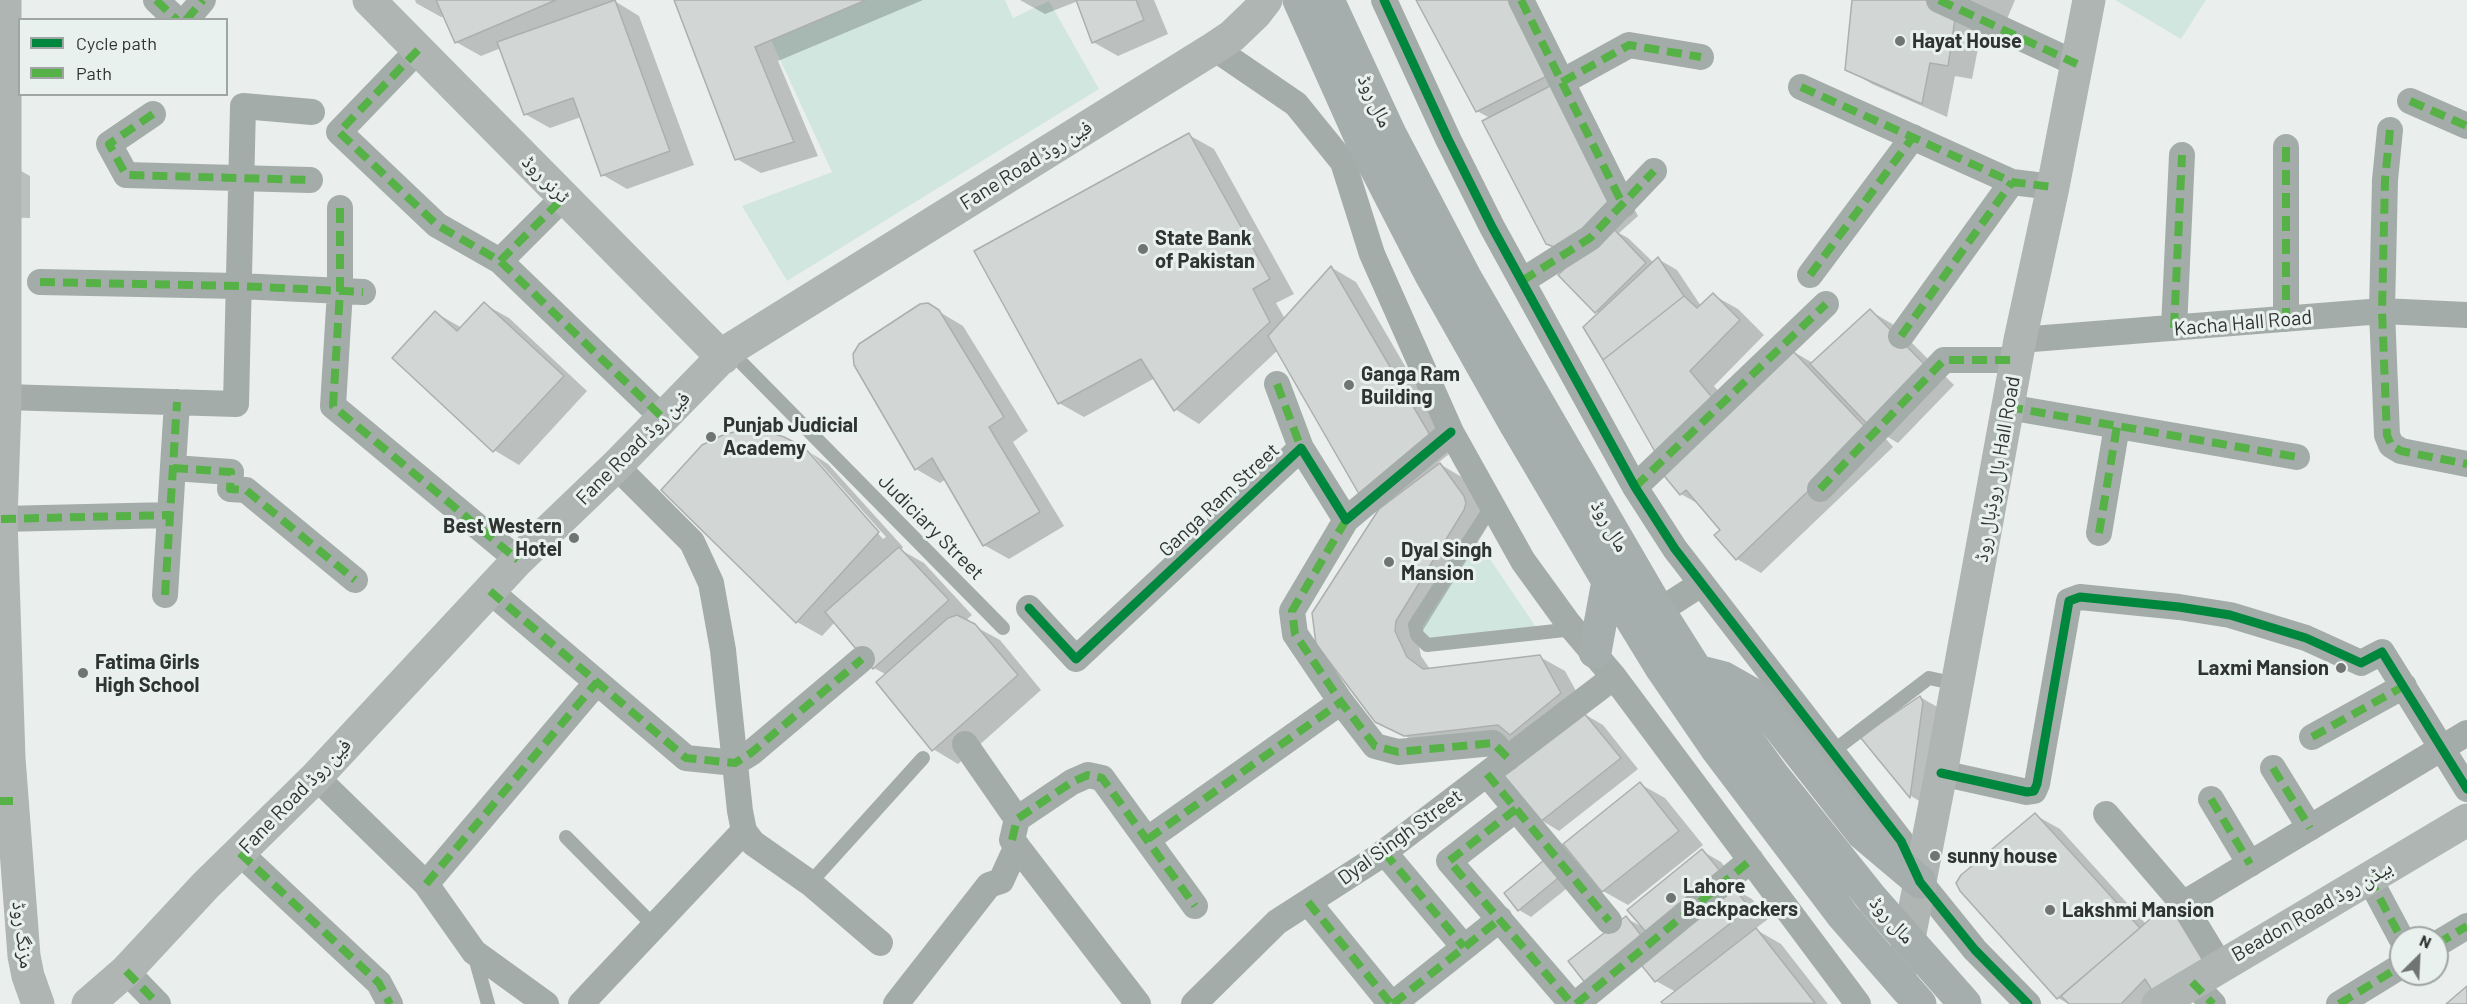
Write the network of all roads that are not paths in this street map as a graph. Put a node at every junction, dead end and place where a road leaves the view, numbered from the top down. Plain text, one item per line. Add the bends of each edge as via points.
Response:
1 (5, 0) edge
2 (156, 0) edge
3 (203, 0) edge
4 (369, 0) edge
5 (1266, 0) edge
6 (1299, 0) edge
7 (1328, 0) edge
8 (1384, 0) edge
9 (1521, 0) edge
10 (1939, 0) edge
11 (2089, 0) edge
12 (175, 18) edge
13 (188, 18) edge
14 (1214, 48) junction
15 (418, 50) junction
16 (1701, 57) dead end
17 (2077, 64) junction
18 (1562, 82) junction
19 (1801, 87) dead end
20 (2410, 101) dead end
21 (312, 112) dead end
22 (153, 114) dead end
23 (2467, 126) edge
24 (2390, 130) dead end
25 (1913, 137) junction
26 (2286, 147) dead end
27 (1353, 153) junction
28 (2182, 155) dead end
29 (1654, 171) dead end
30 (241, 178) junction
31 (310, 180) dead end
32 (2012, 182) junction
33 (2053, 188) junction
34 (564, 197) junction
35 (1623, 205) junction
36 (340, 208) dead end
37 (500, 261) junction
38 (1810, 275) dead end
39 (1522, 281) junction
40 (40, 282) dead end
41 (239, 286) junction
42 (352, 291) junction
43 (1826, 304) dead end
44 (2382, 311) junction
45 (2467, 315) edge
46 (2286, 319) junction
47 (2174, 328) junction
48 (1901, 336) dead end
49 (2018, 350) junction
50 (726, 354) junction
51 (1277, 384) dead end
52 (3, 402) edge
53 (177, 402) junction
54 (2008, 407) junction
55 (663, 418) junction
56 (2117, 426) junction
57 (1450, 432) junction
58 (1301, 448) junction
59 (2297, 457) dead end
60 (2467, 464) edge
61 (616, 466) junction
62 (173, 468) junction
63 (1635, 487) junction
64 (1820, 489) dead end
65 (1493, 504) junction
66 (170, 515) junction
67 (2, 519) edge
68 (1346, 520) junction
69 (2099, 533) dead end
70 (518, 560) junction
71 (355, 580) dead end
72 (1608, 581) junction
73 (1701, 584) junction
74 (490, 591) junction
75 (165, 595) dead end
76 (1029, 608) dead end
77 (1659, 611) junction
78 (3, 616) edge
79 (1004, 628) dead end
80 (1594, 653) junction
81 (862, 659) dead end
82 (1697, 671) junction
83 (597, 682) junction
84 (1957, 684) junction
85 (2404, 686) junction
86 (1341, 702) junction
87 (2467, 734) edge
88 (2312, 736) dead end
89 (965, 744) dead end
90 (2442, 749) junction
91 (1832, 752) junction
92 (4, 757) edge
93 (923, 758) dead end
94 (1508, 758) junction
95 (735, 763) junction
96 (2273, 768) dead end
97 (1941, 773) junction
98 (1487, 774) junction
99 (316, 777) junction
100 (2467, 789) edge
101 (2211, 799) dead end
102 (6, 801) edge
103 (1516, 809) junction
104 (2106, 814) dead end
105 (2467, 820) edge
106 (2310, 828) junction
107 (744, 831) junction
108 (1015, 835) junction
109 (566, 837) dead end
110 (1148, 840) junction
111 (1384, 852) junction
112 (240, 853) junction
113 (1751, 860) junction
114 (2250, 864) junction
115 (8, 873) edge
116 (2369, 878) junction
117 (1920, 882) junction
118 (426, 884) junction
119 (810, 884) junction
120 (1308, 902) junction
121 (2183, 904) junction
122 (1196, 906) dead end
123 (1500, 919) junction
124 (1609, 921) dead end
125 (654, 926) junction
126 (2395, 926) edge
127 (2467, 926) edge
128 (2449, 937) edge
129 (1908, 938) junction
130 (880, 943) dead end
131 (1464, 947) junction
132 (474, 952) junction
133 (2220, 965) junction
134 (126, 971) junction
135 (2389, 973) edge
136 (2203, 993) edge
137 (1906, 997) edge
138 (38, 1004) edge
139 (88, 1004) edge
140 (158, 1004) edge
141 (390, 1004) edge
142 (488, 1004) edge
143 (546, 1004) edge
144 (581, 1004) edge
145 (896, 1004) edge
146 (1138, 1004) edge
147 (1194, 1004) edge
148 (1392, 1004) edge
149 (1572, 1004) edge
150 (1576, 1004) edge
151 (1858, 1004) edge
152 (1965, 1004) edge
153 (2028, 1004) edge
154 (2158, 1004) edge
155 (2339, 1004) edge

1 - 52 main road, مزنگ روڈ
2 - 12 street
3 - 13 street
4 - 15 main road, ٹرنر روڈ
5 - 14 main road, Fane Road فین روڈ via 1232,36
6 - 27 main road, مال روڈ
7 - 77 main road, مال روڈ via 1390,134 1465,277
8 - 39 street via 1448,139
9 - 18 street
10 - 17 street
11 - 17 main road, ہال روڈہال روڈ Hall Road
14 - 27 street via 1296,104
14 - 50 main road, Fane Road فین روڈ
15 - 34 main road, ٹرنر روڈ
15 - 37 street via 339,132 437,225
16 - 18 street via 1629,45
17 - 33 main road, ہال روڈہال روڈ Hall Road
18 - 35 street
19 - 25 street
20 - 23 street
21 - 30 street via 243,106
22 - 30 street via 109,144 126,175
24 - 44 street
25 - 32 street
25 - 38 street
26 - 46 street
27 - 57 street via 1372,254
27 - 72 main road, مال روڈ via 1437,285
28 - 47 street
29 - 35 street
30 - 31 street
30 - 41 street
32 - 33 street
32 - 48 street
33 - 49 main road, ہال روڈہال روڈ Hall Road
34 - 37 street
34 - 50 main road, ٹرنر روڈ
35 - 39 street via 1590,238
36 - 42 street
37 - 55 street
39 - 63 street
40 - 41 street
41 - 42 street
41 - 53 street via 236,405
42 - 70 street via 333,406
43 - 63 street
44 - 45 street, Kacha Hall Road
44 - 46 street, Kacha Hall Road
44 - 60 street via 2387,435 2391,445 2401,451
46 - 47 street, Kacha Hall Road
47 - 49 street, Kacha Hall Road
49 - 54 main road, ہال روڈہال روڈ Hall Road
49 - 64 street, Kacha Hall Road via 1944,360
50 - 55 main road, Fane Road فین روڈ
50 - 79 lane, Judiciary Street
51 - 58 street
52 - 53 street
52 - 67 main road, مزنگ روڈ
53 - 62 street
54 - 56 street
54 - 84 main road, ہال روڈہال روڈ Hall Road
55 - 61 main road, Fane Road فین روڈ
56 - 59 street
56 - 69 street
57 - 65 street
57 - 68 street
58 - 68 street, Ganga Ram Street
58 - 76 street, Ganga Ram Street via 1076,659
61 - 70 main road, Fane Road فین روڈ
61 - 95 street via 692,542 702,559 711,583 723,650
62 - 66 street
62 - 71 street via 231,472 230,489 246,490
63 - 73 street
65 - 80 street via 1523,561
65 - 80 lane via 1415,625 1418,635 1427,645
66 - 67 street
66 - 75 street
67 - 78 main road, مزنگ روڈ
68 - 86 street via 1292,611 1294,634
70 - 74 main road, Fane Road فین روڈ
72 - 80 main road
72 - 137 main road, مال روڈ via 1716,748
73 - 77 street
73 - 91 street
74 - 83 street
74 - 99 main road, Fane Road فین روڈ
77 - 82 main road, مال روڈ
78 - 92 main road, مزنگ روڈ
80 - 94 street, Dyal Singh Street
80 - 113 street
81 - 95 street
82 - 117 main road via 1724,678 1754,695 1863,834
82 - 129 main road, مال روڈ via 1780,784
83 - 95 street via 687,758
83 - 118 street
84 - 91 lane via 1929,678
84 - 97 main road, ہال روڈہال روڈ Hall Road
85 - 88 street
85 - 90 street
85 - 97 street via 2382,652 2361,663 2306,638 2230,615 2080,597 2069,601 2034,791
86 - 94 street via 1375,746 1398,752 1493,743
86 - 110 street
87 - 90 street
89 - 108 street
90 - 100 street
90 - 106 street
91 - 117 street via 1901,841
92 - 102 main road, مزنگ روڈ
93 - 119 lane
94 - 98 street, Dyal Singh Street
95 - 107 street
96 - 106 street
97 - 117 main road, ہال روڈہال روڈ Hall Road
98 - 103 street
98 - 111 street, Dyal Singh Street
99 - 112 main road, Fane Road فین روڈ
99 - 118 street
101 - 114 street
102 - 115 main road, مزنگ روڈ
103 - 123 street via 1449,861
103 - 124 street
104 - 121 street
105 - 116 main road, Beadon Road بیڈن روڈ
106 - 114 street
107 - 119 street via 753,843
107 - 125 street
108 - 110 street via 1072,782 1088,775 1102,778
108 - 145 street via 1002,881 989,885
108 - 146 street
109 - 125 lane
110 - 122 street
111 - 120 street, Dyal Singh Street
111 - 131 street
112 - 134 main road, Fane Road فین روڈ
112 - 141 street via 379,983
113 - 150 street
113 - 151 street
114 - 121 street
115 - 138 main road, مزنگ روڈ via 28,976
116 - 126 street
116 - 133 main road, Beadon Road بیڈن روڈ
117 - 129 main road, ہال روڈہال روڈ Hall Road
117 - 153 street via 1976,950
118 - 132 street
119 - 130 street
120 - 147 street, Dyal Singh Street via 1277,922
120 - 148 street
121 - 133 street
123 - 131 street
123 - 149 street
125 - 144 street
127 - 128 street
129 - 137 main road, ہال روڈہال روڈ Hall Road
129 - 152 main road, مال روڈ
131 - 148 street
132 - 142 lane
132 - 143 street
133 - 136 main road, Beadon Road بیڈن روڈ
134 - 139 main road, Fane Road فین روڈ
134 - 140 street
135 - 155 street
136 - 154 main road, Beadon Road بیڈن روڈ

